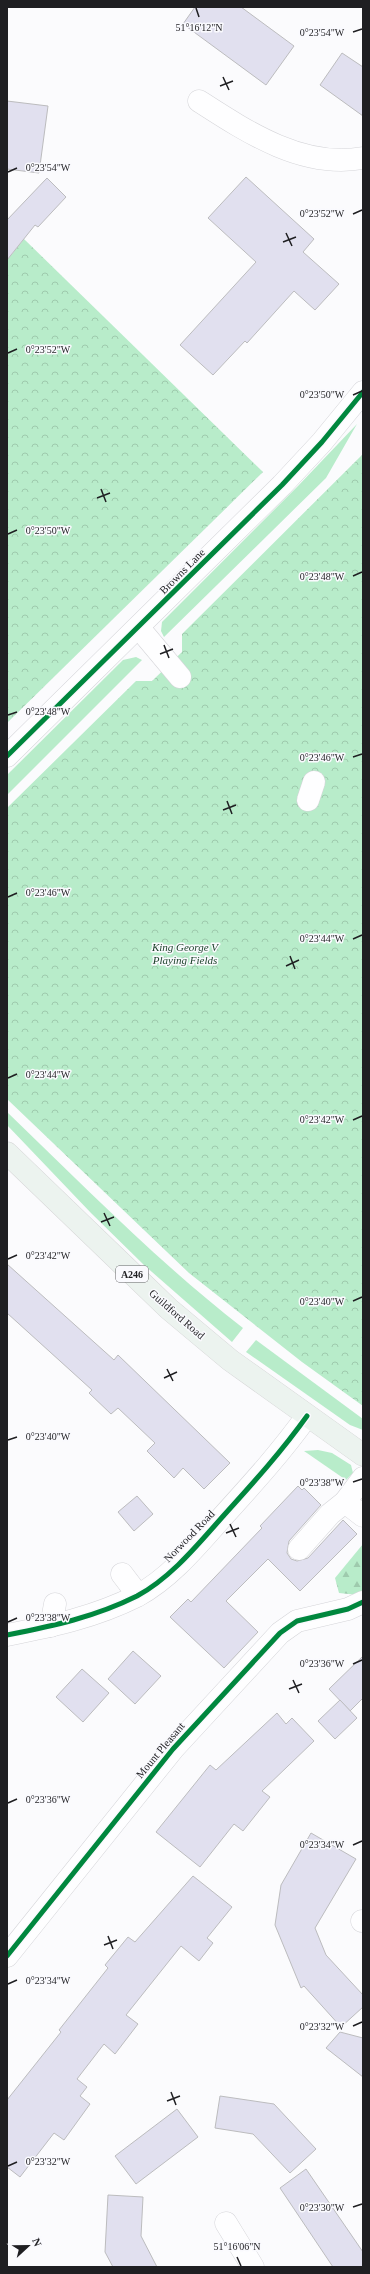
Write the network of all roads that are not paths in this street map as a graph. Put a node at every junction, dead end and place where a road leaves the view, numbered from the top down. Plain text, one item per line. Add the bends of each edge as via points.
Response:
1 (199, 101) dead end
2 (363, 158) edge
3 (363, 392) edge
4 (139, 628) junction
5 (180, 677) dead end
6 (7, 756) edge
7 (7, 1153) edge
8 (307, 1416) junction
9 (363, 1455) edge
10 (363, 1478) edge
11 (345, 1502) junction
12 (363, 1516) edge
13 (299, 1549) dead end
14 (122, 1574) dead end
15 (138, 1595) junction
16 (363, 1602) edge
17 (55, 1604) dead end
18 (52, 1626) junction
19 (7, 1635) edge
20 (7, 1956) edge
21 (226, 2223) dead end
22 (253, 2267) edge

1 - 2 street via 266,142 325,159
3 - 4 street, Browns Lane via 282,485
4 - 5 street
4 - 6 street, Browns Lane
7 - 8 main road, Guildford Road / A246 via 169,1309 230,1360
8 - 9 main road, Guildford Road / A246
8 - 15 street, Norwood Road via 285,1447 186,1557
10 - 11 street
11 - 12 street
11 - 13 street via 330,1514
14 - 15 street
15 - 18 street, Norwood Road via 94,1616
16 - 20 street, Mount Pleasant via 348,1609 297,1621 280,1633 173,1749
17 - 18 street
18 - 19 street, Norwood Road
21 - 22 street

